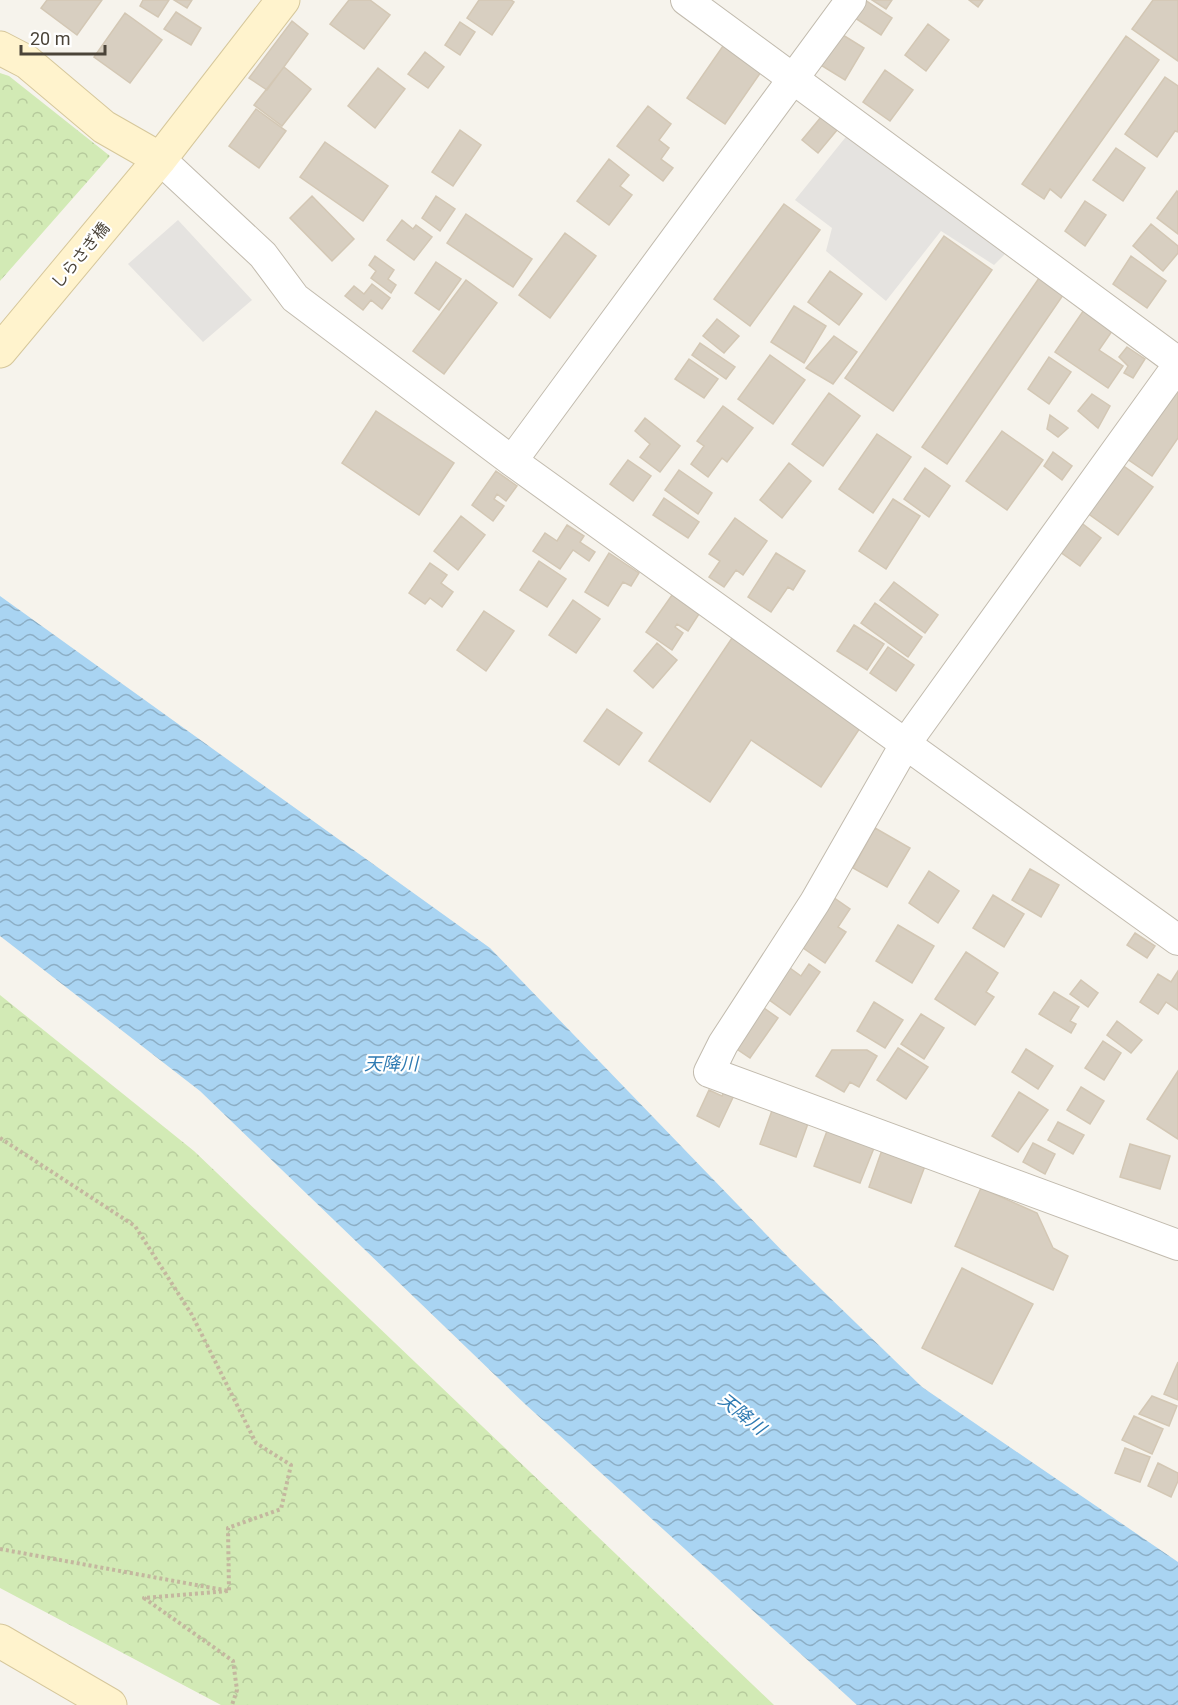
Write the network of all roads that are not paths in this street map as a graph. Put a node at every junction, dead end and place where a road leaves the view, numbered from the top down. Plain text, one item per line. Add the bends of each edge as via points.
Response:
1 (283, 0) edge
2 (686, 0) edge
3 (851, 0) edge
4 (0, 48) edge
5 (795, 80) junction
6 (160, 159) junction
7 (0, 351) edge
8 (1178, 364) edge
9 (512, 461) junction
10 (906, 742) junction
11 (1178, 940) edge
12 (1178, 1245) edge
13 (0, 1641) edge
14 (110, 1705) edge

1 - 6 street, しらさぎ橋
2 - 5 street
3 - 5 street
4 - 6 street via 27,62 104,127
5 - 8 street
5 - 9 street
6 - 7 street, しらさぎ橋
6 - 9 street via 263,255 296,298
8 - 10 street
9 - 10 street
10 - 11 street
10 - 12 street via 815,903 723,1044 709,1072
13 - 14 street

